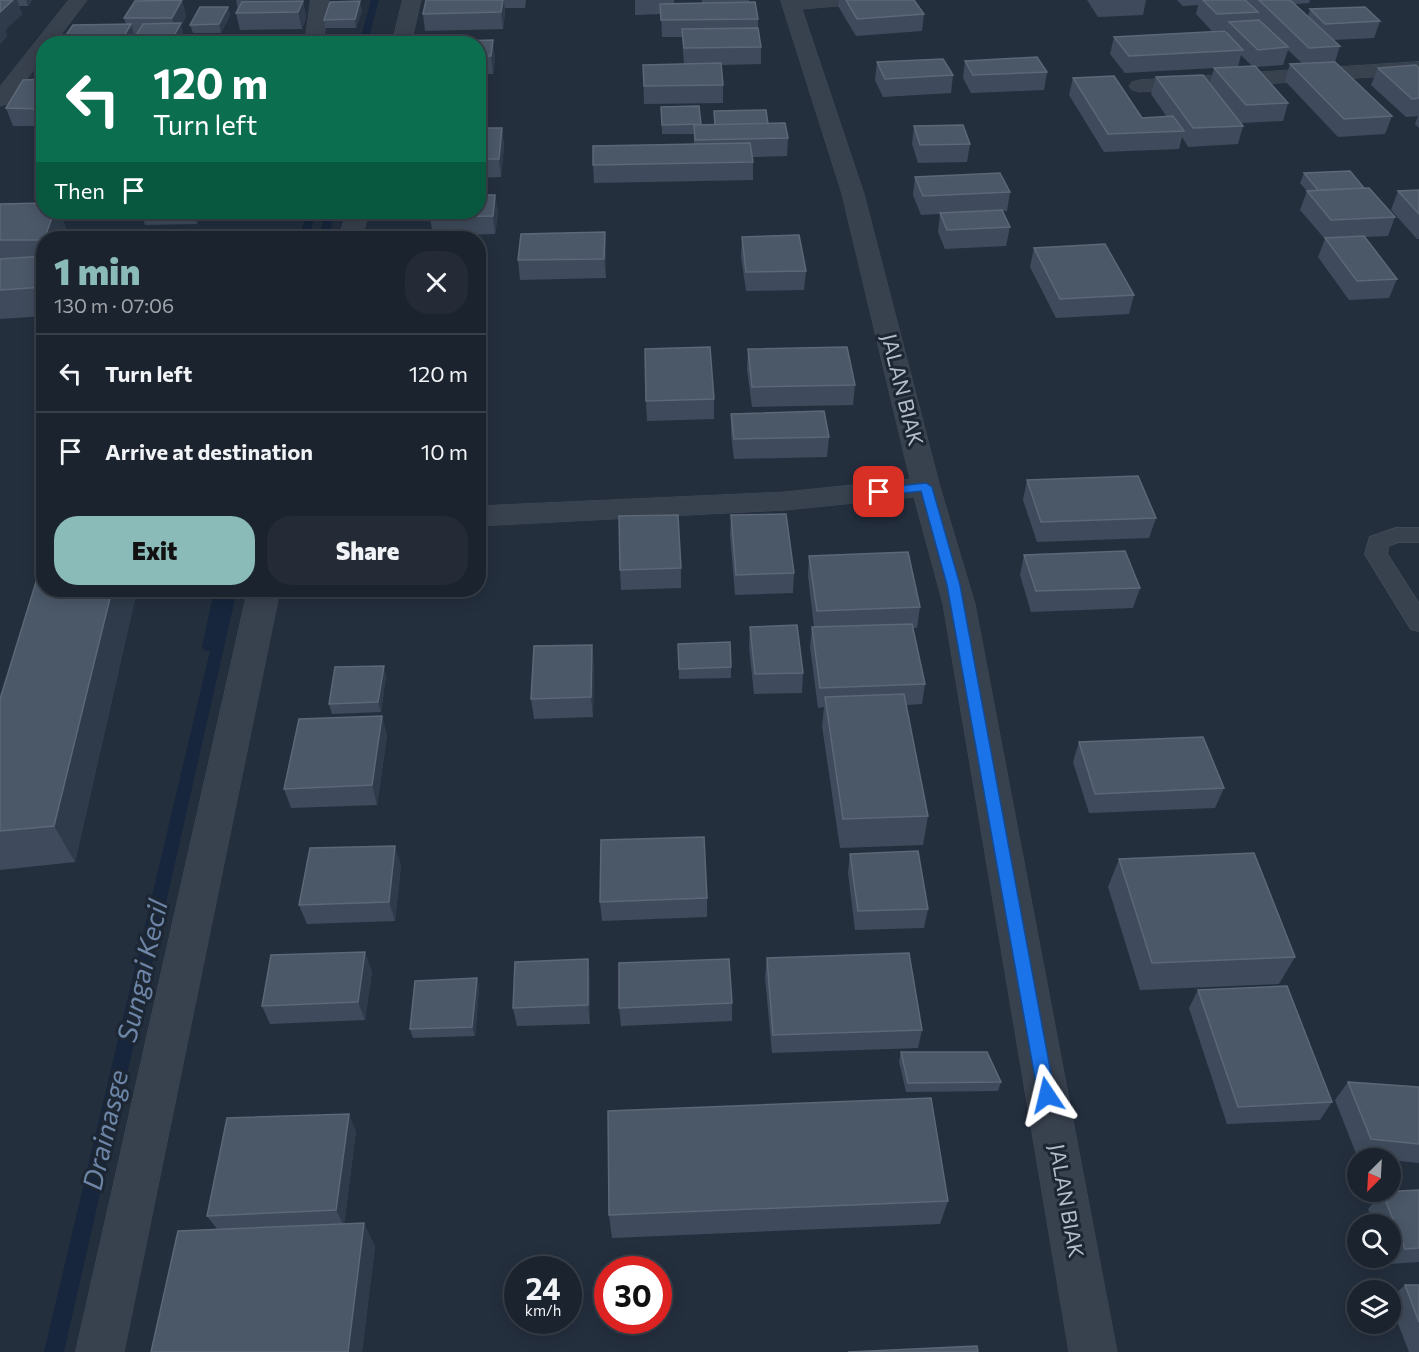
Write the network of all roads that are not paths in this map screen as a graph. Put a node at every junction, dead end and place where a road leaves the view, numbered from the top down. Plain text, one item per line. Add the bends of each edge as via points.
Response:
1 (78, 0) edge
2 (320, 0) edge
3 (411, 0) edge
4 (849, 0) edge
5 (791, 2) edge
6 (50, 36) edge
7 (315, 36) edge
8 (403, 36) edge
9 (36, 54) edge
10 (1419, 68) edge
11 (32, 86) edge
12 (1140, 86) dead end
13 (5, 94) edge
14 (926, 487) junction
15 (486, 516) edge
16 (1419, 535) edge
17 (262, 597) edge
18 (1419, 623) edge
19 (100, 1352) edge
20 (1093, 1352) edge

1 - 6 street
2 - 7 street
3 - 8 street
4 - 5 street
5 - 14 street, JALAN BIAK via 853,194
9 - 13 street
10 - 12 street
11 - 13 street
14 - 15 street via 785,501
14 - 20 street, JALAN BIAK via 959,604
16 - 18 lane via 1396,535 1378,542 1376,554
17 - 19 street

